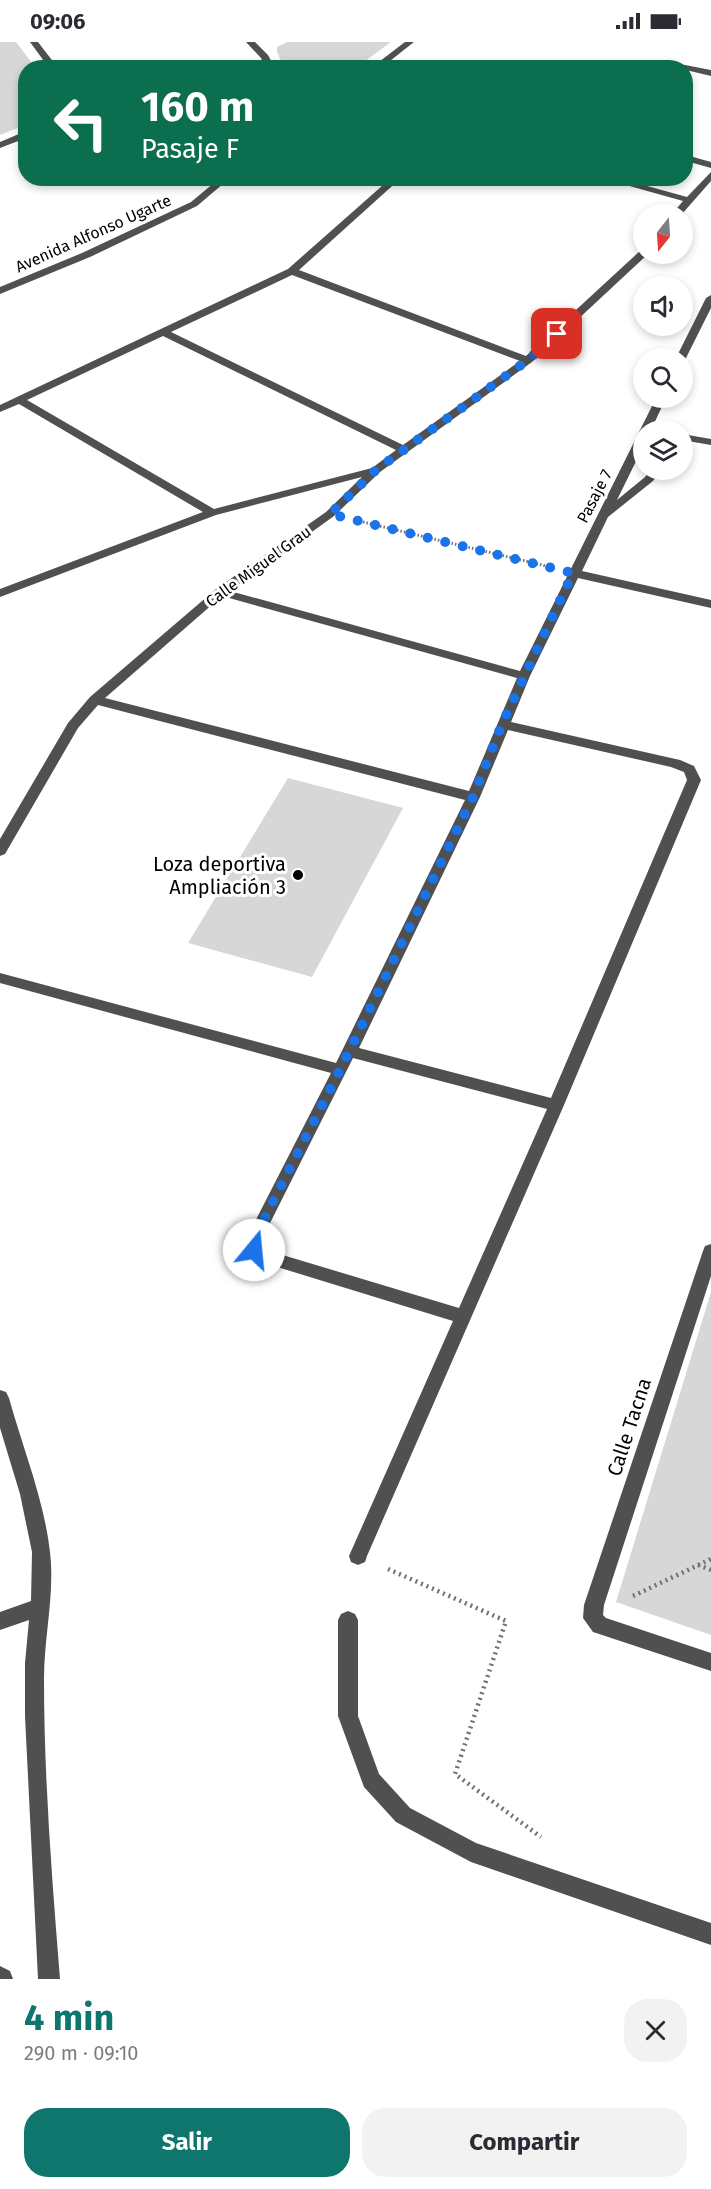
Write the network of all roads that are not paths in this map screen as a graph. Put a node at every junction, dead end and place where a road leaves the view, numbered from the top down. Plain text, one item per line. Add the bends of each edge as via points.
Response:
1 (34, 42) edge
2 (263, 42) edge
3 (410, 42) edge
4 (251, 43) edge
5 (48, 60) edge
6 (267, 60) edge
7 (386, 60) edge
8 (693, 70) edge
9 (711, 73) edge
10 (18, 137) edge
11 (0, 145) edge
12 (693, 160) edge
13 (711, 165) edge
14 (711, 175) edge
15 (216, 186) edge
16 (388, 186) edge
17 (636, 186) edge
18 (690, 200) junction
19 (686, 204) edge
20 (633, 262) edge
21 (292, 272) junction
22 (0, 291) edge
23 (711, 298) edge
24 (163, 332) junction
25 (686, 348) edge
26 (528, 360) junction
27 (19, 400) junction
28 (0, 409) edge
29 (693, 439) edge
30 (711, 442) edge
31 (405, 450) junction
32 (633, 454) edge
33 (376, 470) junction
34 (647, 480) edge
35 (212, 513) junction
36 (600, 519) junction
37 (573, 573) junction
38 (220, 592) junction
39 (0, 593) edge
40 (711, 604) edge
41 (524, 676) junction
42 (95, 700) junction
43 (502, 724) junction
44 (473, 797) junction
45 (0, 851) edge
46 (0, 978) edge
47 (349, 1051) junction
48 (340, 1070) junction
49 (556, 1105) junction
50 (711, 1251) edge
51 (462, 1316) junction
52 (0, 1398) edge
53 (358, 1556) road end
54 (39, 1608) junction
55 (348, 1620) dead end
56 (0, 1621) edge
57 (711, 1662) edge
58 (711, 1934) edge
59 (49, 1979) edge

1 - 5 street
2 - 4 street
3 - 7 street
4 - 6 street
8 - 9 street
10 - 11 street
12 - 13 street
14 - 18 street
15 - 22 street, Avenida Alfonso Ugarte via 194,204
16 - 21 street
17 - 18 street
18 - 19 street
20 - 26 street, Calle Miguel Grau
21 - 24 street
21 - 26 street
23 - 25 street
24 - 27 street
24 - 31 street
26 - 31 street, Calle Miguel Grau
27 - 28 street
27 - 35 street
29 - 30 street
31 - 33 street, Calle Miguel Grau
32 - 36 street, Pasaje 7
33 - 35 street
33 - 38 street, Calle Miguel Grau via 330,514
34 - 36 street
35 - 39 street
36 - 37 street, Pasaje 7
37 - 40 street
37 - 41 street, Pasaje 7
38 - 41 street
38 - 42 street, Calle Miguel Grau
41 - 43 street, Pasaje 7
42 - 44 street
42 - 45 street, Calle Miguel Grau via 73,726
43 - 44 street, Pasaje 7
43 - 49 street via 675,763 689,769 694,780
44 - 47 street, Pasaje 7
46 - 48 street
47 - 48 street, Pasaje 7
47 - 49 street
48 - 51 street, Pasaje 7 via 252,1243 254,1250
49 - 51 street
50 - 57 street, Calle Tacna via 594,1605 593,1618 600,1625
51 - 53 street
52 - 54 street via 37,1528 43,1579
54 - 56 street
54 - 59 street via 34,1688 38,1831
55 - 58 street via 348,1716 371,1780 404,1815 471,1852

